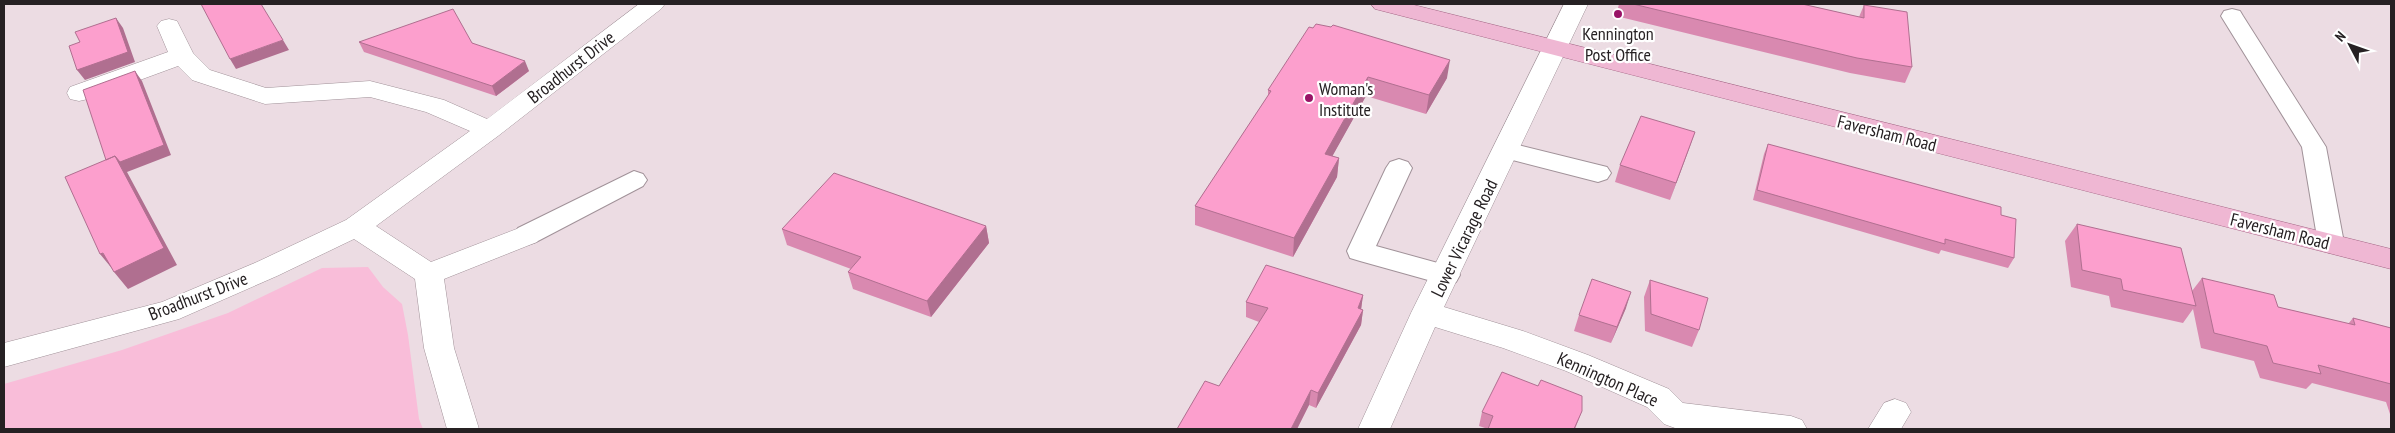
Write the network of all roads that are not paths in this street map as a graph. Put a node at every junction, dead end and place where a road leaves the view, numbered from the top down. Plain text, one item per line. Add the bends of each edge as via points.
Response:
1 (653, 4) edge
2 (1383, 4) edge
3 (1576, 4) edge
4 (2232, 16) dead end
5 (169, 26) dead end
6 (1557, 48) junction
7 (182, 56) junction
8 (79, 93) dead end
9 (489, 130) junction
10 (1506, 150) junction
11 (1399, 168) dead end
12 (1598, 173) dead end
13 (634, 180) dead end
14 (356, 227) junction
15 (527, 235) joint
16 (2331, 243) junction
17 (2391, 259) edge
18 (429, 274) junction
19 (1446, 274) junction
20 (1426, 312) junction
21 (4, 355) edge
22 (463, 429) edge
23 (1374, 429) edge
24 (1791, 429) edge

1 - 9 street, Broadhurst Drive
2 - 6 main road, Faversham Road
3 - 6 street, Lower Vicarage Road
4 - 16 lane via 2314,147
5 - 7 street
6 - 10 street, Lower Vicarage Road
6 - 16 main road, Faversham Road
7 - 8 street
7 - 9 street via 201,75 265,96 370,89 435,106
9 - 14 street, Broadhurst Drive
10 - 12 lane
10 - 19 street, Lower Vicarage Road
11 - 19 lane via 1360,251
13 - 15 lane
14 - 18 street
14 - 21 street, Broadhurst Drive via 169,311
15 - 18 street
16 - 17 main road, Faversham Road
18 - 22 street via 439,348
19 - 20 street, Lower Vicarage Road
20 - 23 street, Lower Vicarage Road
20 - 24 street, Kennington Place via 1577,363 1658,398 1675,414

